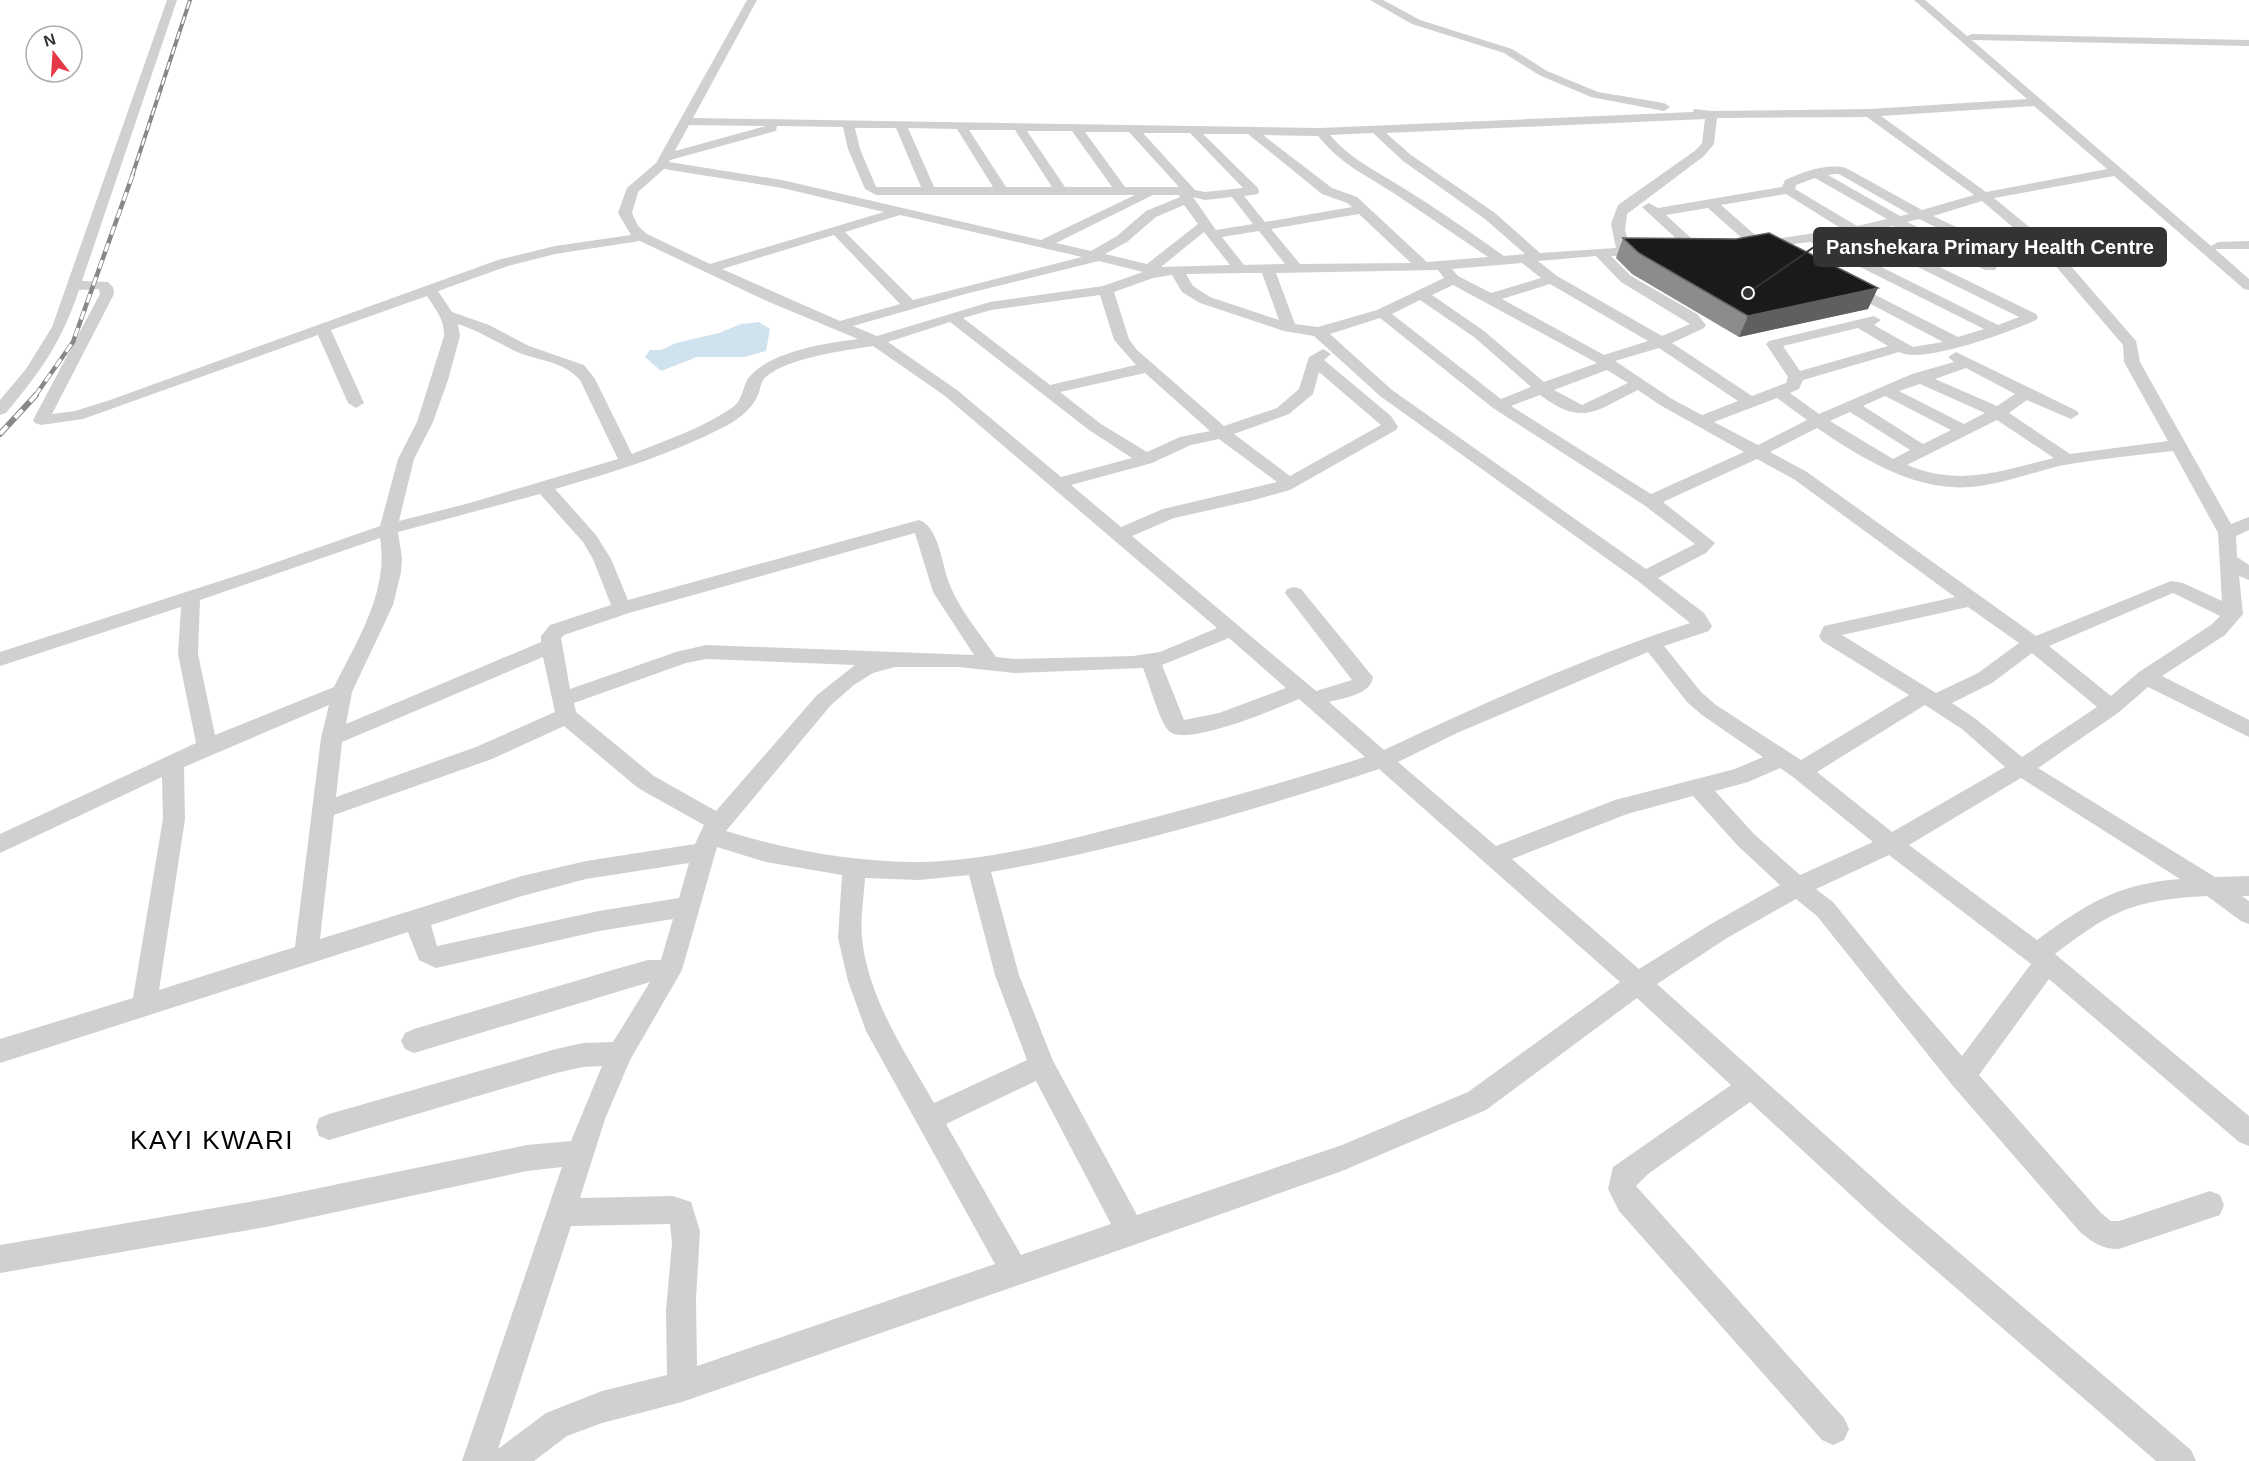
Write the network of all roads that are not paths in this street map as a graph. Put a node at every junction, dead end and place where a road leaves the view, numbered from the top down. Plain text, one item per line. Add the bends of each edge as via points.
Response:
1 (172, 0) edge
2 (752, 0) edge
3 (1375, 0) edge
4 (1920, 0) edge
5 (1930, 0) edge
6 (1972, 37) junction
7 (2249, 43) edge
8 (2016, 79) junction
9 (2038, 102) junction
10 (1870, 113) junction
11 (1712, 115) junction
12 (686, 121) junction
13 (785, 123) junction
14 (848, 124) junction
15 (900, 125) junction
16 (961, 126) junction
17 (1019, 127) junction
18 (1076, 128) junction
19 (1133, 129) junction
20 (1193, 130) junction
21 (1376, 130) junction
22 (1251, 131) junction
23 (1321, 132) junction
24 (663, 161) junction
25 (2118, 171) junction
26 (1818, 174) junction
27 (1788, 190) junction
28 (929, 191) junction
29 (1002, 191) junction
30 (1061, 191) junction
31 (1120, 191) junction
32 (1152, 191) junction
33 (1186, 194) junction
34 (1236, 194) junction
35 (1637, 196) junction
36 (1984, 196) junction
37 (1712, 204) junction
38 (1362, 208) junction
39 (899, 211) junction
40 (1655, 213) junction
41 (1921, 215) junction
42 (1897, 221) junction
43 (1263, 226) junction
44 (836, 230) junction
45 (1209, 230) junction
46 (1855, 231) junction
47 (642, 237) junction
48 (1813, 238) junction
49 (1045, 243) junction
50 (1764, 245) junction
51 (2249, 245) edge
52 (2218, 246) junction
53 (1736, 249) edge
54 (1599, 252) junction
55 (1624, 252) junction
56 (2000, 253) dead end
57 (1788, 255) edge
58 (1097, 256) junction
59 (1531, 258) junction
60 (1502, 261) junction
61 (1424, 267) junction
62 (1990, 267) dead end
63 (708, 269) junction
64 (1155, 270) junction
65 (1177, 270) junction
66 (1241, 270) junction
67 (1268, 270) junction
68 (1297, 270) junction
69 (1447, 272) junction
70 (1939, 273) junction
71 (2249, 273) edge
72 (1552, 279) junction
73 (1838, 281) edge
74 (2249, 285) edge
75 (73, 286) junction
76 (430, 290) junction
77 (1106, 290) junction
78 (1917, 290) junction
79 (1422, 295) junction
80 (1488, 299) junction
81 (910, 305) junction
82 (1382, 313) junction
83 (1898, 313) junction
84 (447, 315) junction
85 (952, 316) junction
86 (1862, 324) junction
87 (838, 326) junction
88 (322, 328) junction
89 (1289, 328) junction
90 (1995, 329) junction
91 (1319, 332) junction
92 (876, 341) junction
93 (1661, 342) junction
94 (1955, 342) junction
95 (1334, 345) junction
96 (1901, 347) junction
97 (1939, 349) junction
98 (1314, 360) junction
99 (1606, 362) junction
100 (1966, 363) junction
101 (1149, 367) junction
102 (1796, 377) junction
103 (1918, 377) junction
104 (1639, 384) junction
105 (1540, 387) junction
106 (1048, 390) junction
107 (1884, 390) junction
108 (1778, 392) junction
109 (2026, 394) junction
110 (1750, 402) junction
111 (356, 403) dead end
112 (1499, 405) junction
113 (1851, 406) junction
114 (0, 410) edge
115 (1998, 413) junction
116 (2071, 414) dead end
117 (1701, 421) junction
118 (1817, 421) junction
119 (1963, 430) junction
120 (1222, 433) junction
121 (2180, 445) junction
122 (1921, 450) junction
123 (1758, 452) junction
124 (1146, 459) junction
125 (2068, 460) junction
126 (628, 462) junction
127 (1892, 466) junction
128 (1058, 483) junction
129 (1289, 483) junction
130 (544, 487) junction
131 (1650, 501) junction
132 (2243, 527) edge
133 (388, 529) junction
134 (1120, 534) junction
135 (2238, 567) edge
136 (1646, 577) junction
137 (1294, 594) dead end
138 (191, 597) junction
139 (1971, 600) junction
140 (622, 608) junction
141 (2233, 614) junction
142 (1232, 629) junction
143 (1651, 643) junction
144 (2034, 644) junction
145 (550, 646) junction
146 (0, 659) edge
147 (895, 660) junction
148 (1150, 660) junction
149 (990, 663) junction
150 (2146, 677) junction
151 (342, 692) junction
152 (1307, 695) junction
153 (1930, 699) junction
154 (564, 708) junction
155 (2111, 708) junction
156 (2249, 729) edge
157 (332, 738) junction
158 (207, 747) junction
159 (1781, 758) junction
160 (1382, 760) junction
161 (173, 763) junction
162 (2021, 768) junction
163 (1801, 771) junction
164 (1697, 786) junction
165 (323, 810) junction
166 (710, 837) junction
167 (0, 844) edge
168 (1891, 844) junction
169 (1493, 857) junction
170 (978, 865) junction
171 (854, 868) junction
172 (2249, 886) edge
173 (1797, 887) junction
174 (2211, 887) junction
175 (690, 906) junction
176 (2249, 914) edge
177 (418, 919) junction
178 (306, 953) junction
179 (2042, 958) junction
180 (670, 970) junction
181 (1638, 983) junction
182 (144, 1007) junction
183 (414, 1041) dead end
184 (0, 1051) edge
185 (620, 1053) junction
186 (1042, 1066) junction
187 (1962, 1077) junction
188 (1751, 1086) junction
189 (929, 1118) junction
190 (329, 1127) dead end
191 (2249, 1133) edge
192 (580, 1155) junction
193 (2210, 1205) dead end
194 (560, 1212) junction
195 (1131, 1232) junction
196 (0, 1259) edge
197 (1015, 1272) junction
198 (682, 1387) junction
199 (1833, 1429) dead end
200 (478, 1461) edge
201 (507, 1461) edge
202 (2180, 1461) edge

1 - 75 street
2 - 12 street
3 - 11 street via 1416,22 1496,46 1543,73 1595,95
4 - 8 street
5 - 6 street
6 - 7 street
6 - 8 street
8 - 9 street
8 - 52 street
9 - 10 street
9 - 25 street
10 - 11 street
10 - 36 street
11 - 21 street
11 - 35 street via 1708,144 1700,153
12 - 13 street
12 - 24 street
13 - 14 street
13 - 24 street
14 - 15 street
14 - 28 street via 872,190
15 - 16 street
15 - 28 street
16 - 17 street
16 - 29 street
17 - 18 street
17 - 30 street
18 - 19 street
18 - 31 street
19 - 20 street
19 - 33 street
20 - 22 street
20 - 34 street via 1254,189
21 - 23 street
21 - 59 street via 1407,158 1490,216
22 - 23 street
22 - 38 street via 1327,190
23 - 60 street via 1353,164
24 - 39 street
24 - 47 street via 632,192 625,213
25 - 36 street
25 - 74 street
26 - 27 street via 1790,183
26 - 41 street via 1837,170 1848,173
26 - 42 street
27 - 37 street
27 - 46 street
28 - 29 street
29 - 30 street
30 - 31 street
31 - 32 street
32 - 33 street
32 - 49 street
33 - 34 street
33 - 45 street
33 - 58 street via 1151,214
34 - 43 street
35 - 40 street
35 - 55 street via 1623,208 1616,224
36 - 41 street
36 - 121 street via 2052,253 2131,344 2132,362
37 - 40 street
37 - 50 street
38 - 43 street
38 - 61 street
39 - 44 street
39 - 49 street
40 - 55 street via 1706,252
41 - 42 street
41 - 56 street
42 - 46 street
42 - 62 street
43 - 45 street
43 - 68 street
44 - 63 street
44 - 81 street
45 - 64 street
45 - 66 street
46 - 48 street
46 - 70 street
47 - 63 street
47 - 76 street via 530,255
48 - 50 street
48 - 78 street
49 - 58 street
50 - 53 street
50 - 57 street
51 - 52 street
52 - 71 street
54 - 55 street
54 - 59 street
54 - 93 street via 1626,279 1698,322 1696,327
58 - 64 street
58 - 81 street
59 - 60 street
59 - 72 street
60 - 69 street
61 - 68 street
61 - 69 street
63 - 87 street
64 - 65 street
64 - 77 street
65 - 66 street
65 - 89 street via 1187,289 1205,300
66 - 67 street
67 - 68 street
67 - 89 street
69 - 79 street
69 - 80 street
70 - 78 street
70 - 90 street via 2031,317
72 - 80 street
72 - 93 street
73 - 83 street
75 - 88 street via 103,285 107,294 41,420 77,416
75 - 114 street via 59,327 33,371
76 - 84 street
76 - 88 street
77 - 85 street via 990,306
77 - 101 street via 1122,340
78 - 90 street
79 - 82 street
79 - 105 street via 1465,323
80 - 99 street
81 - 87 street
82 - 91 street
82 - 112 street
83 - 86 street
83 - 94 street
84 - 126 street via 578,368
84 - 133 street via 452,336 440,380 406,459
85 - 92 street
85 - 106 street
86 - 96 street
86 - 102 street via 1774,345
87 - 92 street
88 - 111 street
89 - 91 street
90 - 94 street
91 - 95 street
92 - 126 street via 826,348 767,369 755,380 742,408 722,422
92 - 128 street via 951,393
93 - 99 street
93 - 110 street
94 - 97 street
95 - 98 street
95 - 136 street via 1386,393
96 - 97 street via 1914,353
96 - 102 street
97 - 100 street
98 - 120 street via 1307,391 1296,402 1269,417
98 - 129 street via 1390,427
99 - 104 street
99 - 105 street
100 - 103 street
100 - 109 street
101 - 106 street
101 - 120 street
102 - 108 street via 1793,386
103 - 107 street
103 - 115 street
104 - 105 street via 1580,410
104 - 117 street
105 - 112 street
106 - 124 street via 1095,427
107 - 113 street
107 - 119 street
108 - 110 street
108 - 118 street
109 - 115 street
109 - 116 street
110 - 117 street
112 - 131 street
113 - 118 street
113 - 122 street
115 - 119 street
115 - 125 street
117 - 123 street
118 - 123 street
118 - 127 street
119 - 122 street
120 - 124 street via 1186,441
120 - 129 street
121 - 125 street
121 - 132 street
122 - 127 street
123 - 131 street
123 - 139 street via 1822,490
124 - 128 street
125 - 127 street via 1966,483
126 - 130 street
128 - 134 street
129 - 134 street via 1250,496 1169,513
130 - 133 street
130 - 140 street via 590,539
131 - 136 street via 1706,543
132 - 135 street
133 - 138 street
133 - 151 street via 393,572 383,605
134 - 142 street
135 - 141 street
136 - 143 street via 1702,622 1699,628
137 - 152 street via 1363,677 1359,685
138 - 146 street
138 - 158 street via 188,654
139 - 144 street
139 - 153 street via 1828,633 1832,640
140 - 145 street via 556,630
140 - 149 street via 919,526 924,531 942,592
141 - 144 street via 2173,587
141 - 150 street via 2218,630
142 - 148 street
142 - 152 street
143 - 159 street via 1694,697
143 - 160 street
144 - 153 street via 1985,678
144 - 155 street
145 - 154 street
145 - 157 street
147 - 149 street
147 - 154 street via 706,652 683,657
147 - 166 street via 867,667 824,700
148 - 149 street
148 - 152 street via 1179,728
150 - 155 street
150 - 156 street
151 - 157 street
151 - 158 street
152 - 160 street
153 - 162 street via 1969,724
153 - 163 street
154 - 165 street via 484,753
154 - 166 street
155 - 162 street
157 - 165 street
158 - 161 street
159 - 163 street
159 - 164 street via 1740,776
160 - 169 street
160 - 170 street via 1277,794 1070,849
161 - 167 street
161 - 182 street via 174,819
162 - 168 street
162 - 174 street
163 - 168 street
164 - 169 street via 1623,806
164 - 173 street via 1746,840
165 - 178 street
166 - 171 street via 766,853
166 - 175 street
166 - 177 street via 522,886
168 - 173 street
168 - 179 street
169 - 181 street
170 - 171 street via 919,871
170 - 186 street via 1006,975
171 - 189 street via 850,938 860,981 879,1031
172 - 174 street
173 - 181 street
173 - 187 street via 1825,909
174 - 176 street
174 - 179 street via 2150,892 2120,900 2095,912
175 - 177 street via 599,921 436,957 425,952
175 - 180 street
177 - 178 street
178 - 182 street
179 - 187 street
179 - 191 street
180 - 183 street via 648,971
180 - 185 street
181 - 188 street
181 - 195 street via 1477,1101 1342,1158
182 - 184 street
185 - 190 street via 556,1061
185 - 192 street
186 - 189 street
186 - 195 street
187 - 193 street via 2091,1223 2106,1235 2119,1235
188 - 199 street via 1638,1165 1623,1178 1622,1189
188 - 202 street via 1891,1213
189 - 197 street
192 - 194 street
192 - 196 street via 527,1158 266,1213
194 - 198 street via 681,1212 686,1233 681,1302
194 - 200 street
195 - 197 street
197 - 198 street
198 - 201 street via 602,1407 557,1424

